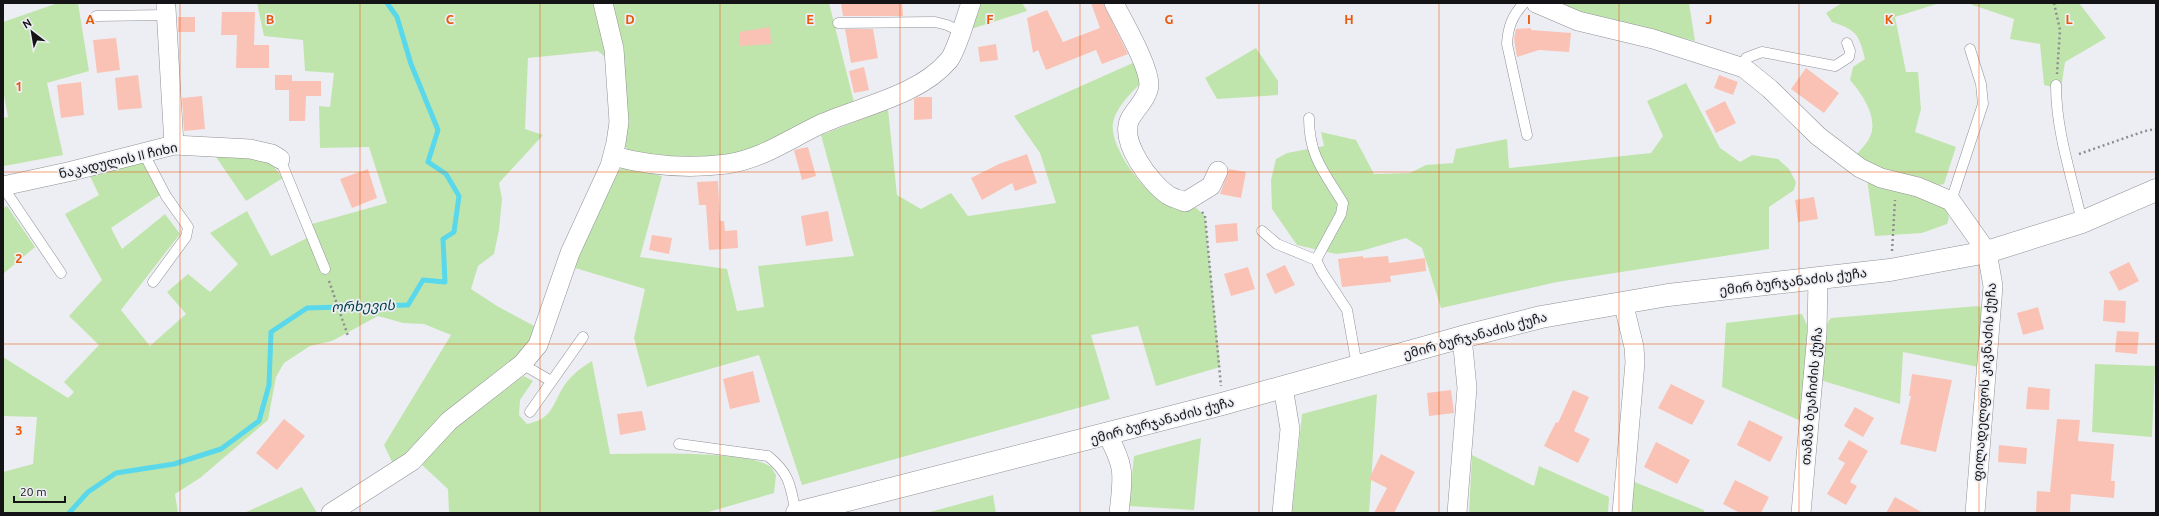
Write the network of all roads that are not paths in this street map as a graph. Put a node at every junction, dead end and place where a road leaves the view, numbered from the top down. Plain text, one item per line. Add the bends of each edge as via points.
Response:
1 (603, 3) edge
2 (970, 3) edge
3 (1114, 3) edge
4 (1524, 3) edge
5 (1536, 3) edge
6 (166, 12) joint
7 (96, 16) dead end
8 (838, 23) dead end
9 (960, 31) junction
10 (1847, 43) dead end
11 (1970, 49) dead end
12 (1744, 68) junction
13 (2056, 85) road end
14 (1309, 118) dead end
15 (1527, 135) dead end
16 (174, 145) junction
17 (143, 152) junction
18 (612, 156) junction
19 (280, 159) joint
20 (1218, 171) dead end
21 (3, 187) edge
22 (2156, 190) edge
23 (1951, 202) junction
24 (2082, 222) junction
25 (1262, 231) dead end
26 (1987, 252) junction
27 (1316, 260) junction
28 (325, 269) dead end
29 (61, 273) dead end
30 (1818, 278) junction
31 (153, 282) dead end
32 (1623, 302) junction
33 (583, 337) dead end
34 (1462, 337) junction
35 (522, 364) junction
36 (1357, 366) junction
37 (550, 382) junction
38 (1282, 388) junction
39 (530, 412) dead end
40 (1107, 434) junction
41 (680, 444) dead end
42 (331, 513) edge
43 (797, 513) edge
44 (1119, 513) edge
45 (1282, 513) edge
46 (1457, 513) edge
47 (1622, 513) edge
48 (1801, 513) edge
49 (1975, 513) edge

1 - 18 street via 614,49 619,122
2 - 9 street
3 - 20 street via 1147,71 1147,94 1129,120 1127,129 1129,143 1144,172 1168,195 1185,202 1211,186
4 - 15 lane via 1514,13 1508,29 1507,44
5 - 12 street via 1578,21 1652,39
6 - 7 lane
6 - 16 street
8 - 9 lane via 935,22
9 - 18 street via 951,58 920,85 820,125 754,158 726,164 664,167
10 - 12 lane via 1849,57 1836,66 1762,52 1746,58
11 - 23 lane via 1981,84 1983,104
12 - 23 street via 1770,89 1818,136 1860,168 1881,178 1918,187
13 - 24 lane via 2058,117
14 - 27 lane via 1309,137 1316,160 1343,203 1341,214
16 - 17 street, ნაკადულის II ჩიხი
16 - 19 street, ნაკადულის II ჩიხი via 250,149 272,154
17 - 21 street, ნაკადულის II ჩიხი
17 - 31 lane via 166,196 188,227 186,237
18 - 35 street via 570,253 538,345
19 - 28 lane
21 - 29 lane
22 - 24 street, ემირ ბურჯანაძის ქუჩა
23 - 26 street
24 - 26 street, ემირ ბურჯანაძის ქუჩა
25 - 27 lane via 1277,244
26 - 30 street, ემირ ბურჯანაძის ქუჩა via 1890,270
26 - 49 street, ფილადელფოს კიკნაძის ქუჩა via 1993,286
27 - 36 lane via 1347,310
30 - 32 street, ემირ ბურჯანაძის ქუჩა
30 - 48 street, თამაზ ბუაჩიძის ქუჩა via 1817,333
32 - 34 street, ემირ ბურჯანაძის ქუჩა via 1541,317
32 - 47 street via 1635,362
33 - 37 lane
34 - 36 street, ემირ ბურჯანაძის ქუჩა
34 - 46 street via 1467,388
35 - 37 lane
35 - 42 street via 449,421 412,461
36 - 38 street, ემირ ბურჯანაძის ქუჩა
37 - 39 lane
38 - 40 street, ემირ ბურჯანაძის ქუჩა
38 - 45 street via 1290,429
40 - 43 street, ემირ ბურჯანაძის ქუჩა
40 - 44 street via 1124,473
41 - 43 lane via 768,456 788,477

